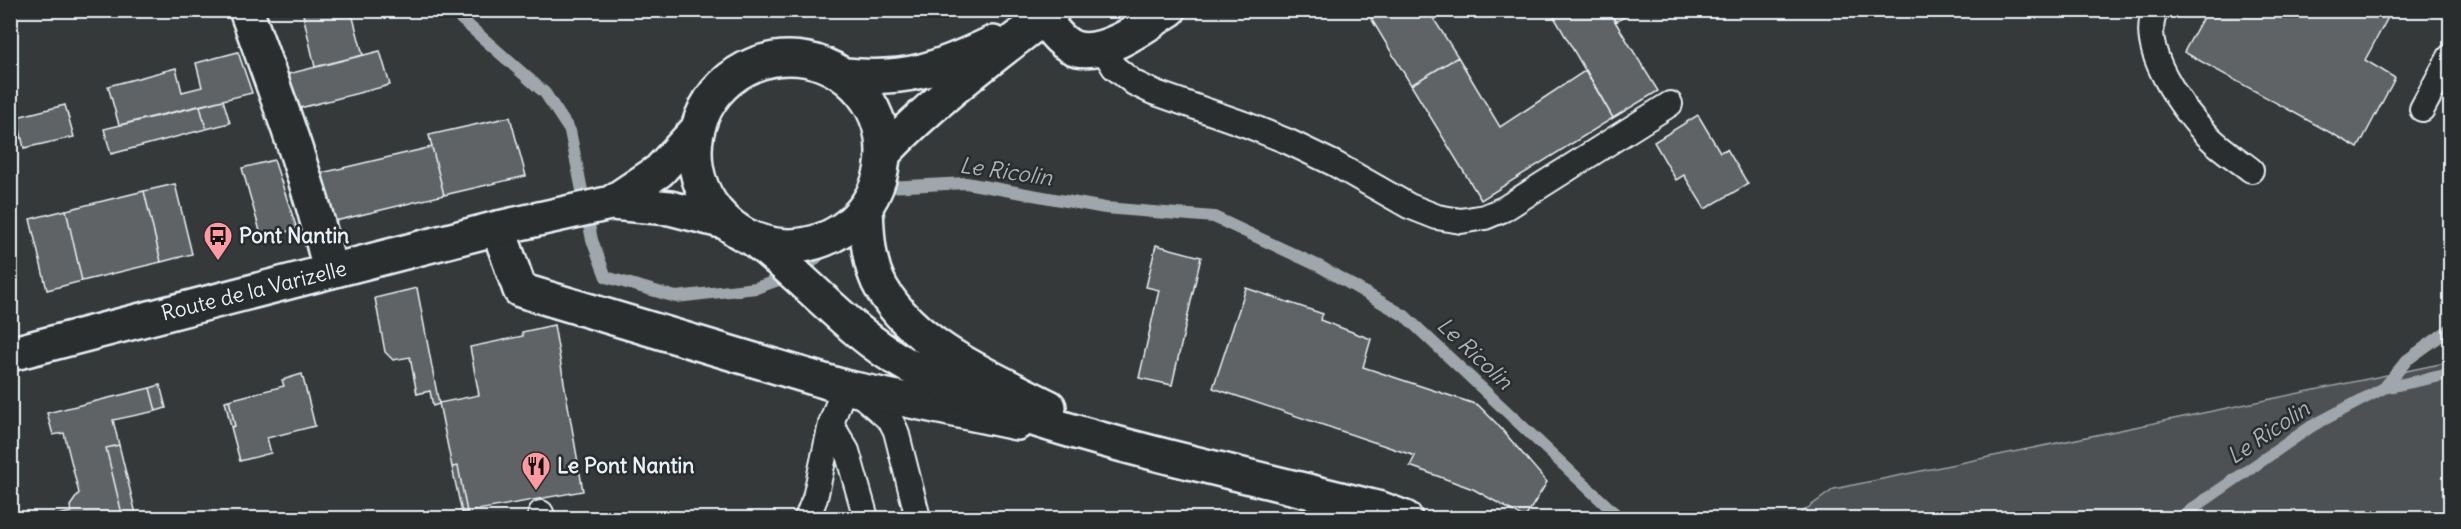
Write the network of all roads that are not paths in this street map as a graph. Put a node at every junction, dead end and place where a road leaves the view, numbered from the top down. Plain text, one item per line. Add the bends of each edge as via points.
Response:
1 (246, 10) edge
2 (1169, 10) edge
3 (2156, 10) edge
4 (1048, 14) edge
5 (1102, 49) junction
6 (2451, 57) edge
7 (845, 75) junction
8 (1670, 104) dead end
9 (2422, 109) dead end
10 (696, 131) junction
11 (884, 153) junction
12 (2250, 170) dead end
13 (611, 203) junction
14 (866, 208) junction
15 (725, 222) junction
16 (498, 228) junction
17 (753, 239) junction
18 (330, 271) junction
19 (10, 354) edge
20 (849, 388) junction
21 (831, 424) junction
22 (1138, 449) junction
23 (807, 519) edge
24 (866, 519) edge
25 (918, 519) edge
26 (1405, 519) edge

1 - 18 main road via 284,113
2 - 5 main road
3 - 12 lane via 2151,31 2154,49 2178,101 2211,138
4 - 5 main road via 1057,36 1078,49
4 - 7 main road via 918,74 874,78
4 - 11 main road via 943,97
5 - 8 lane via 1114,67 1134,83 1289,142 1409,206 1437,217 1461,220 1485,217 1504,209
6 - 9 lane
7 - 10 main road via 819,62 790,57 760,61 731,76 719,89 709,101
7 - 11 main road via 866,96 880,123
10 - 13 main road via 659,171
10 - 15 main road via 695,164 705,195
11 - 14 main road via 879,182
13 - 15 main road via 670,208
13 - 16 main road, Route de la Varizelle
14 - 17 main road via 844,229 817,242 785,246
14 - 22 main road via 867,247 881,288 905,319 940,348 994,379
15 - 17 main road
16 - 18 main road, Route de la Varizelle
16 - 20 main road via 520,290
17 - 22 main road via 783,261 838,316 906,365 1019,416
18 - 19 main road, Route de la Varizelle
20 - 21 lane
20 - 22 main road
20 - 25 lane via 891,422 896,431
21 - 23 lane
21 - 24 lane via 847,451
22 - 26 main road via 1381,509

